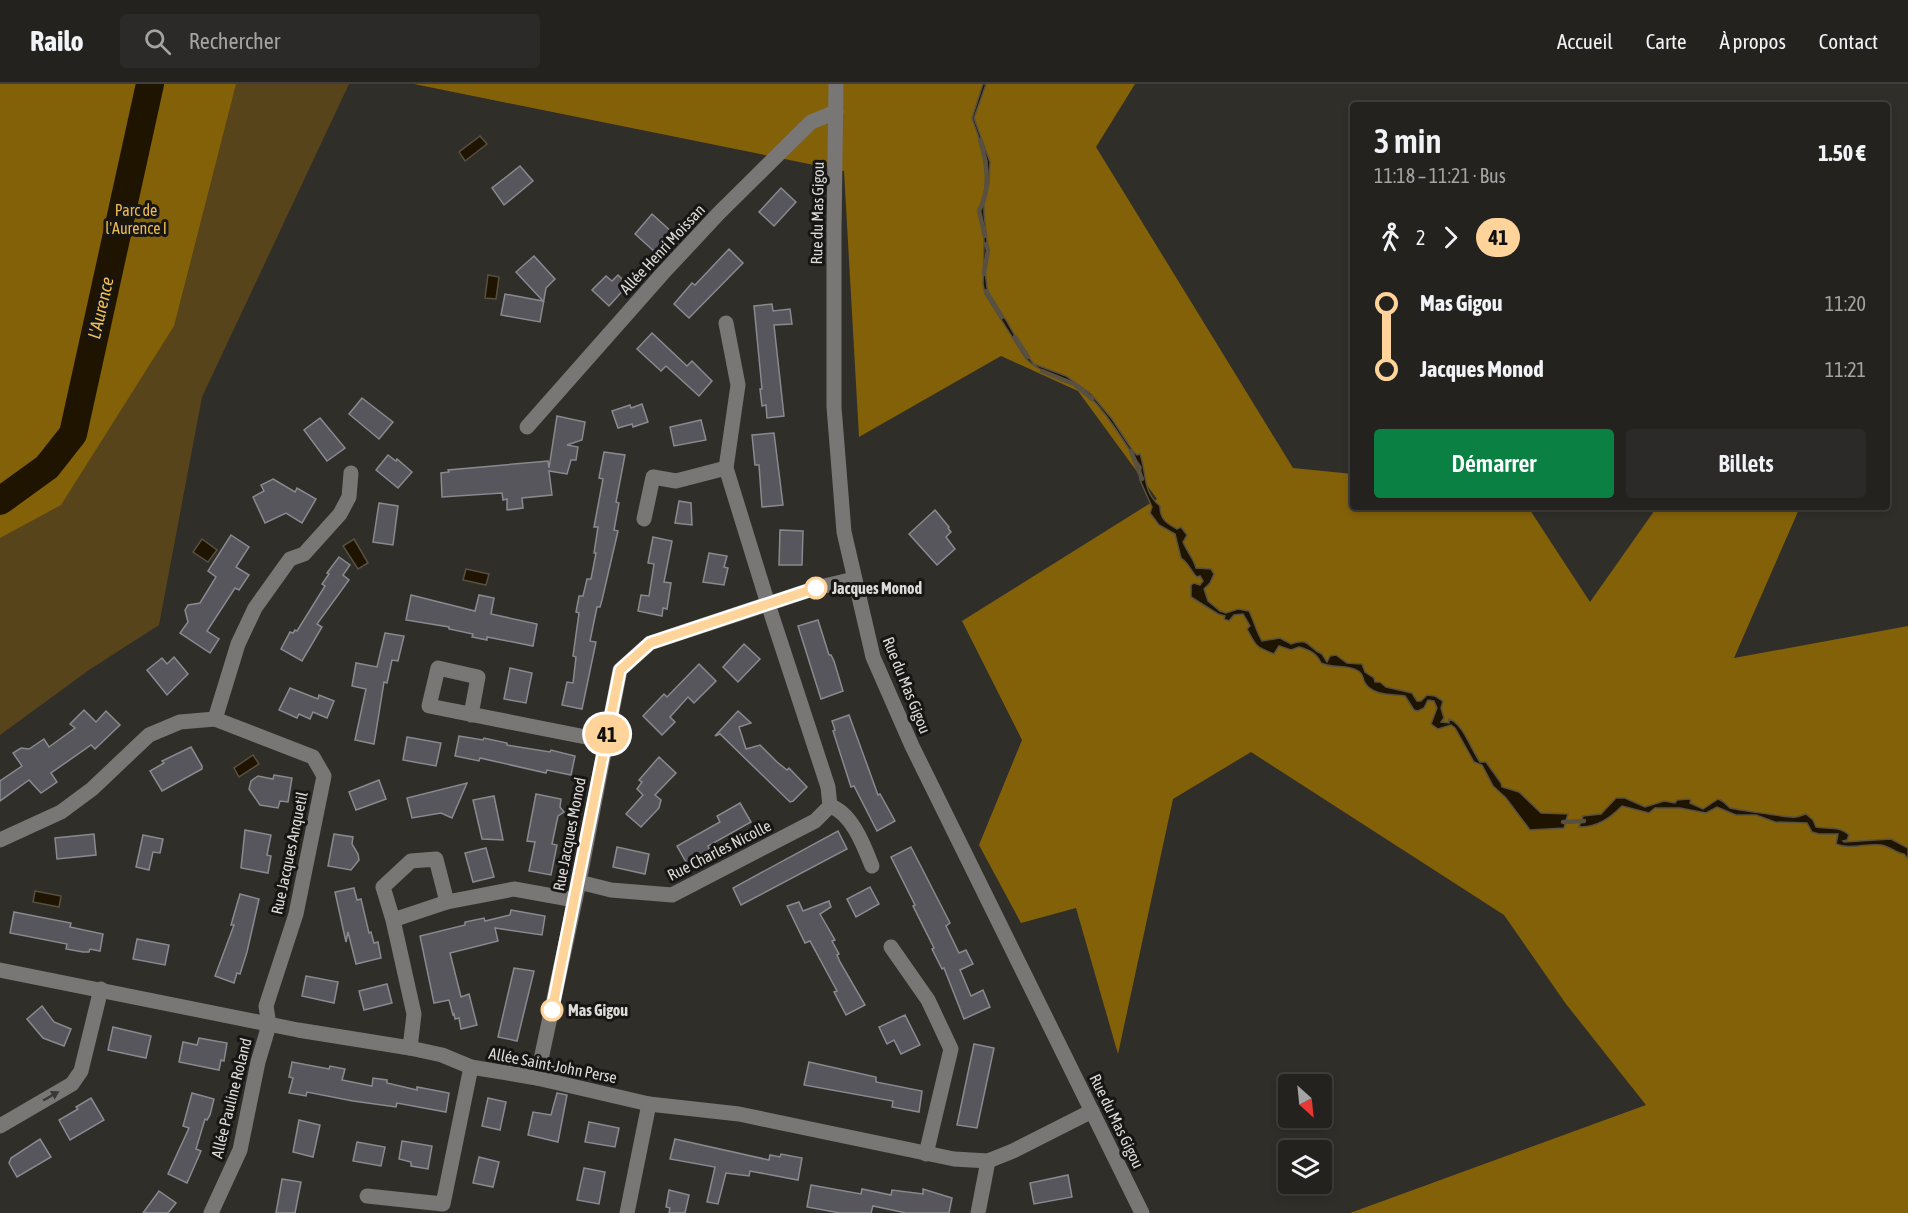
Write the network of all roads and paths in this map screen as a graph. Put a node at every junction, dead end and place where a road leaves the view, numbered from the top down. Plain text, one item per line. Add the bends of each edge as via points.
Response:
1 (836, 84) edge
2 (836, 112) junction
3 (726, 323) dead end
4 (527, 427) dead end
5 (726, 468) junction
6 (351, 473) dead end
7 (644, 519) dead end
8 (854, 579) junction
9 (768, 604) junction
10 (471, 715) dead end
11 (215, 719) junction
12 (606, 741) junction
13 (830, 806) junction
14 (0, 840) edge
15 (872, 866) dead end
16 (579, 882) junction
17 (575, 900) junction
18 (447, 902) junction
19 (393, 920) junction
20 (891, 947) dead end
21 (0, 970) edge
22 (101, 989) junction
23 (269, 1025) junction
24 (410, 1048) junction
25 (471, 1067) junction
26 (537, 1078) junction
27 (649, 1104) junction
28 (1092, 1111) junction
29 (0, 1126) edge
30 (926, 1154) junction
31 (988, 1161) junction
32 (367, 1196) dead end
33 (211, 1213) edge
34 (627, 1213) edge
35 (978, 1213) edge
36 (1142, 1213) edge

1 - 2 street, Rue du Mas Gigou
2 - 4 street, Allée Henri Moissan via 811,122 719,213
2 - 8 street, Rue du Mas Gigou via 834,407 844,532
3 - 5 street via 738,385
5 - 7 street via 676,481 653,477
5 - 9 street
6 - 11 street via 349,496 339,514 304,554 290,559 255,608 238,644
8 - 9 street, Rue Jacques Monod
8 - 28 street, Rue du Mas Gigou via 873,657 912,746
9 - 12 street, Rue Jacques Monod via 650,643 620,670
9 - 13 street via 828,787
10 - 12 street
11 - 14 street, Rue Jacques Anquetil via 180,722 149,735 92,789 60,812
11 - 23 street, Rue Jacques Anquetil via 313,757 324,776 296,914 266,1006
12 - 16 street, Rue Jacques Monod
13 - 15 street via 851,824
13 - 16 street, Rue Charles Nicolle via 814,821 672,896 611,890
16 - 17 street, Rue Jacques Monod
17 - 18 street via 514,889
17 - 26 street, Rue Jacques Monod
18 - 19 street
18 - 19 street via 436,859 411,861 383,887
19 - 24 street via 414,1014
20 - 30 street via 928,1000 951,1050
21 - 22 street, Allée Saint-John Perse
22 - 23 street, Allée Saint-John Perse
29 -> 22 street via 72,1084 81,1071
23 - 24 street, Allée Saint-John Perse
23 - 33 street, Allée Pauline Roland via 240,1150
24 - 25 street, Allée Saint-John Perse
25 - 26 street, Allée Saint-John Perse
25 - 32 street via 443,1204
26 - 27 street, Allée Saint-John Perse
27 - 30 street, Allée Saint-John Perse via 739,1114
27 - 34 street
28 - 31 street, Allée Saint-John Perse
28 - 36 street, Rue du Mas Gigou
30 - 31 street, Allée Saint-John Perse
31 - 35 street

